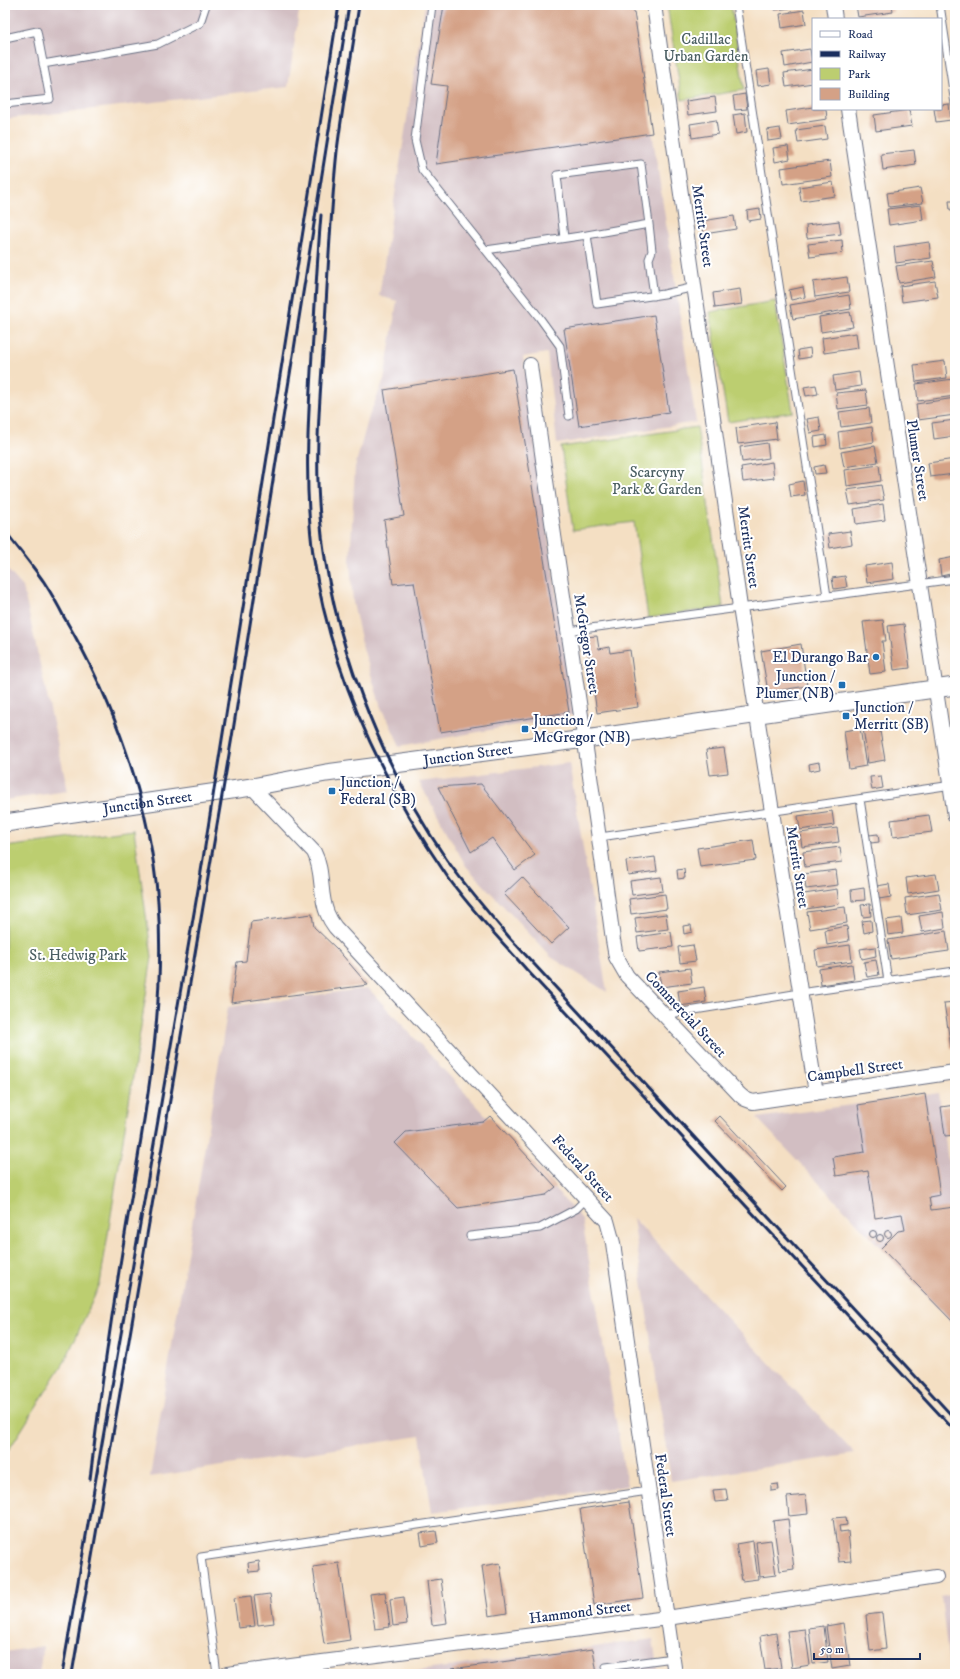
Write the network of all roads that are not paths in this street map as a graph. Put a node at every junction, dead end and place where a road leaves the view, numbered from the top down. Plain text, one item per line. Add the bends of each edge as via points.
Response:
1 (206, 5) edge
2 (432, 5) edge
3 (654, 5) edge
4 (736, 5) edge
5 (833, 5) edge
6 (940, 5) edge
7 (835, 18) edge
8 (942, 18) edge
9 (942, 18) edge
10 (5, 38) edge
11 (43, 64) junction
12 (5, 104) edge
13 (955, 104) edge
14 (848, 110) edge
15 (649, 224) junction
16 (587, 235) junction
17 (564, 238) junction
18 (486, 250) junction
19 (694, 288) junction
20 (654, 296) junction
21 (530, 365) dead end
22 (569, 416) dead end
23 (955, 579) edge
24 (920, 584) junction
25 (827, 596) junction
26 (740, 607) junction
27 (568, 631) junction
28 (955, 686) edge
29 (936, 689) junction
30 (758, 714) junction
31 (585, 739) junction
32 (953, 785) edge
33 (252, 787) junction
34 (860, 799) junction
35 (773, 812) junction
36 (955, 816) edge
37 (5, 823) edge
38 (600, 837) junction
39 (611, 928) joint
40 (955, 971) edge
41 (888, 980) junction
42 (800, 993) junction
43 (663, 1015) junction
44 (955, 1072) edge
45 (816, 1093) junction
46 (761, 1102) joint
47 (587, 1197) junction
48 (470, 1236) dead end
49 (648, 1492) junction
50 (936, 1577) dead end
51 (667, 1618) junction
52 (673, 1658) junction
53 (606, 1667) dead end
54 (242, 1673) edge
55 (217, 1674) edge
56 (227, 1674) edge
57 (675, 1674) edge

1 - 11 lane via 200,23 158,44
2 - 18 lane via 415,140 422,170
3 - 19 street, Merritt Street
4 - 25 lane
5 - 7 street
6 - 9 lane
8 - 13 lane
10 - 11 lane via 37,31
11 - 12 lane via 50,99
14 - 24 street, Plumer Street
15 - 16 lane
15 - 17 lane via 641,164 557,175
15 - 20 lane via 652,251 649,259
16 - 17 lane
16 - 20 lane via 597,304
17 - 18 lane
18 - 22 lane via 560,346
19 - 20 lane
19 - 26 street, Merritt Street
21 - 27 street, McGregor Street
23 - 24 lane
24 - 25 lane
24 - 29 street, Plumer Street
25 - 26 lane
26 - 27 lane
26 - 30 street, Merritt Street
27 - 31 street, McGregor Street
28 - 29 street, Junction Street
29 - 30 street, Junction Street
29 - 32 street, Plumer Street
30 - 31 street, Junction Street
30 - 35 street, Merritt Street
31 - 33 street, Junction Street via 371,767
31 - 38 street, McGregor Street
32 - 34 lane
32 - 36 street, Plumer Street
33 - 37 street, Junction Street
33 - 47 street, Federal Street via 314,852 318,859 327,914 335,927
34 - 35 lane
34 - 41 lane
35 - 38 lane
35 - 42 street, Merritt Street
38 - 39 street, McGregor Street
39 - 43 street, Commercial Street via 620,966
40 - 41 lane
41 - 42 lane
42 - 43 lane
42 - 45 street, Merritt Street
43 - 46 street, Commercial Street via 740,1095 745,1099
44 - 45 street, Campbell Street
45 - 46 street, Campbell Street
47 - 48 lane via 576,1209 540,1228
47 - 49 street, Federal Street via 607,1221 613,1243
49 - 51 street, Federal Street
49 - 55 lane via 201,1557
50 - 51 street, Hammond Street
51 - 52 street, Federal Street
51 - 54 street, Hammond Street
52 - 53 lane
52 - 57 street, Federal Street
54 - 56 street, Hammond Street

